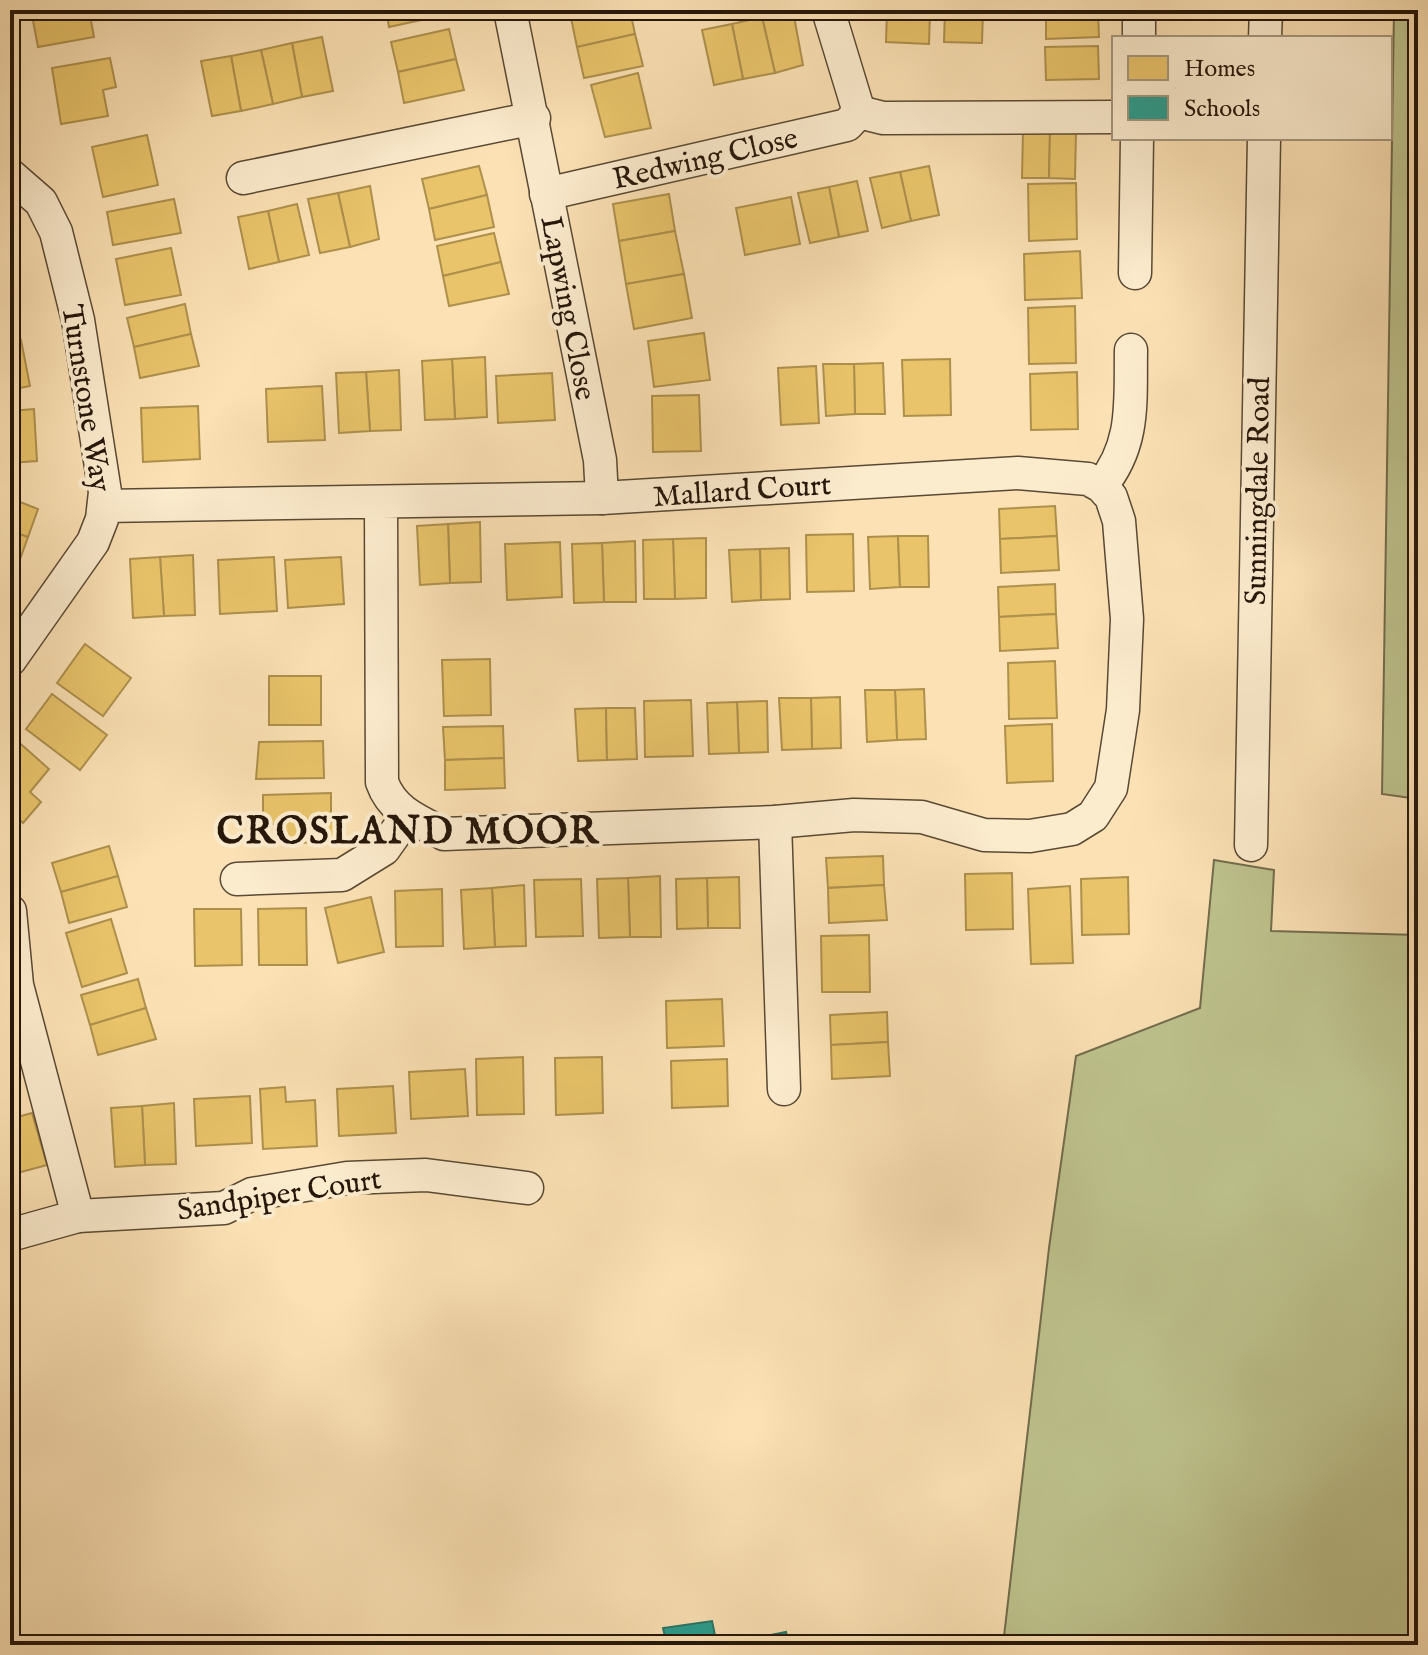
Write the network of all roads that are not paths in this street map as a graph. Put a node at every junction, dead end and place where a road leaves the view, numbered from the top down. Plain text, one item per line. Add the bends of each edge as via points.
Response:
1 (510, 10) edge
2 (828, 10) edge
3 (1139, 10) edge
4 (1266, 10) edge
5 (1139, 36) edge
6 (1265, 36) edge
7 (859, 112) junction
8 (1112, 117) edge
9 (534, 118) junction
10 (1137, 140) edge
11 (1264, 140) edge
12 (10, 175) edge
13 (243, 178) dead end
14 (546, 194) junction
15 (1135, 273) dead end
16 (1131, 350) dead end
17 (1101, 486) junction
18 (602, 498) junction
19 (381, 503) junction
20 (104, 506) junction
21 (10, 660) edge
22 (408, 815) junction
23 (775, 822) junction
24 (1251, 845) dead end
25 (237, 879) dead end
26 (10, 911) edge
27 (784, 1089) dead end
28 (527, 1188) dead end
29 (78, 1216) junction
30 (10, 1235) edge

1 - 9 street, Lapwing Close
2 - 7 street
3 - 5 street
4 - 6 street
7 - 8 street via 883,118
7 - 14 street, Redwing Close via 847,125
9 - 13 street
9 - 14 street, Lapwing Close
10 - 15 street
11 - 24 street, Sunningdale Road
12 - 20 street, Turnstone Way via 41,202 56,232 78,320
14 - 18 street, Lapwing Close via 600,460
16 - 17 street via 1129,428 1118,466
17 - 18 street, Mallard Court via 1088,479 1018,473
17 - 23 street via 1119,521 1127,619 1123,710 1111,788 1093,816 1072,829 1030,836 984,835 922,817 854,815
18 - 19 street, Mallard Court
19 - 20 street, Mallard Court
19 - 22 street via 382,782 387,798
20 - 21 street, Turnstone Way via 93,542
22 - 23 street via 444,834
22 - 25 street via 384,849 342,875
23 - 27 street
26 - 29 street via 17,985
28 - 29 street, Sandpiper Court via 426,1175 347,1178 252,1194 224,1208
29 - 30 street, Sandpiper Court

